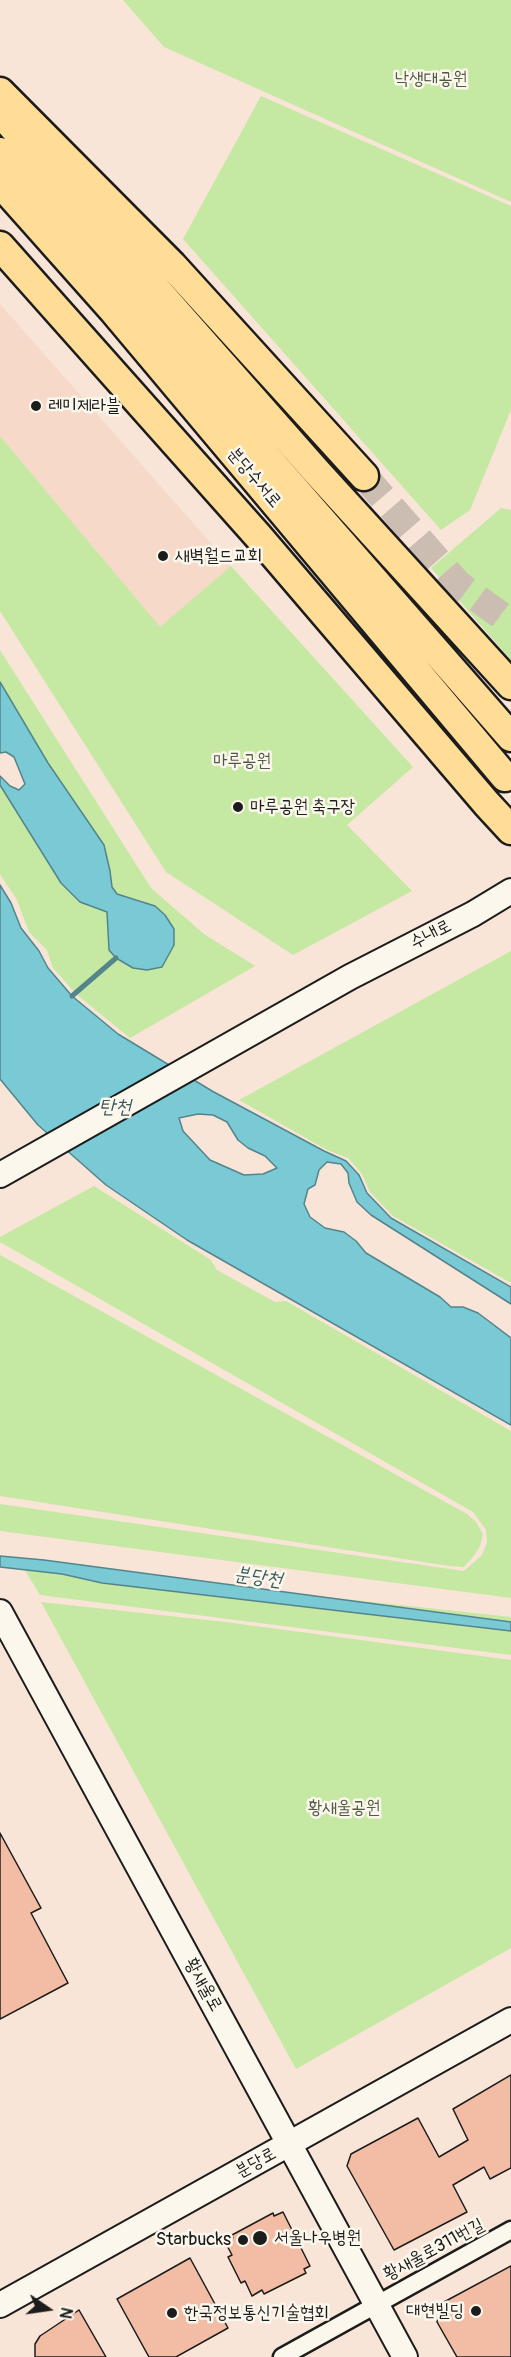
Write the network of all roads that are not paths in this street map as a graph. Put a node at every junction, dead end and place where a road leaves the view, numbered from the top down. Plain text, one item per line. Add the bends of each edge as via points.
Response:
1 (0, 92) edge
2 (0, 112) edge
3 (0, 152) edge
4 (0, 183) edge
5 (0, 246) edge
6 (364, 477) tunnel mouth
7 (511, 685) edge
8 (511, 737) edge
9 (508, 789) edge
10 (480, 797) junction
11 (511, 830) edge
12 (511, 891) edge
13 (0, 1175) edge
14 (0, 1613) edge
15 (511, 2020) edge
16 (290, 2144) junction
17 (511, 2230) edge
18 (375, 2304) junction
19 (0, 2305) edge
20 (282, 2357) edge
21 (405, 2357) edge

1 - 6 highway via 172,265
2 - 7 highway via 317,472
3 - 8 highway, 분당수서로
4 - 9 highway, 분당수서로 via 113,310
5 - 10 highway via 258,536
9 - 10 highway via 497,801
10 - 11 highway
12 - 13 main road, 수내로 via 350,977
14 - 16 main road, 황새울로
15 - 16 main road, 분당로
16 - 18 main road, 황새울로
16 - 19 main road, 분당로
17 - 18 street, 황새울로311번길
18 - 20 street, 황새울로311번길
18 - 21 main road, 황새울로

